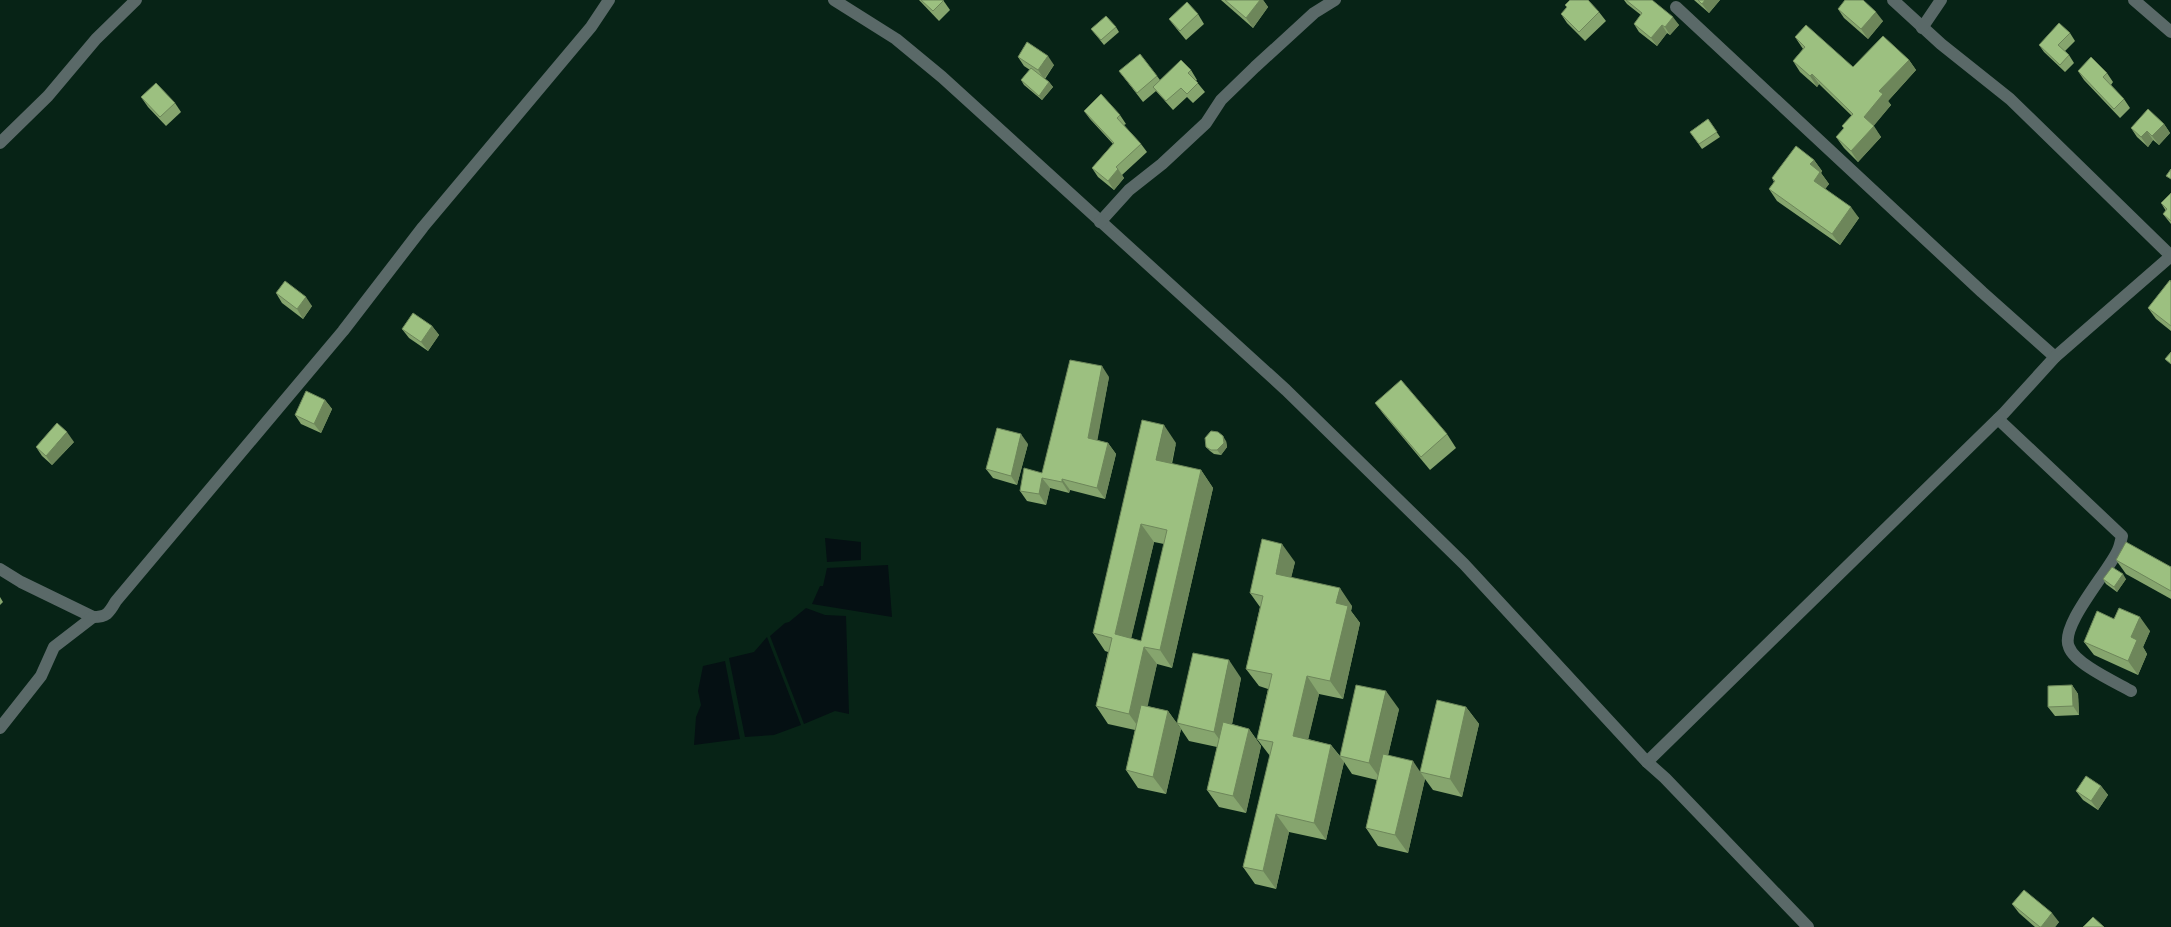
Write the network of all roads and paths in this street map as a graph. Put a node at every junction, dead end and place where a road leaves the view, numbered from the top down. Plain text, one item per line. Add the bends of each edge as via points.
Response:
1 (136, 0) edge
2 (609, 0) edge
3 (834, 0) edge
4 (1335, 0) edge
5 (1893, 0) edge
6 (1941, 0) edge
7 (2134, 0) edge
8 (1676, 7) dead end
9 (1922, 28) junction
10 (2171, 32) edge
11 (0, 143) edge
12 (1100, 222) junction
13 (2171, 256) edge
14 (2055, 357) junction
15 (1998, 419) junction
16 (0, 569) edge
17 (93, 617) junction
18 (2131, 691) dead end
19 (0, 728) edge
20 (1647, 762) junction
21 (1802, 925) edge

1 - 11 street
2 - 17 street via 591,27 108,614
3 - 12 street via 896,39 942,77
4 - 12 street via 1314,13 1255,67 1221,100 1206,122 1183,145 1129,190
5 - 9 street
6 - 9 street
7 - 10 street
8 - 14 street
9 - 13 street via 2016,104
12 - 20 street via 1286,390 1464,564
13 - 14 street
14 - 15 street
15 - 18 street via 2122,536 2118,551 2077,615 2068,634 2068,647 2078,659
15 - 20 street
16 - 17 street
17 - 19 street via 54,647 41,676
20 - 21 street

